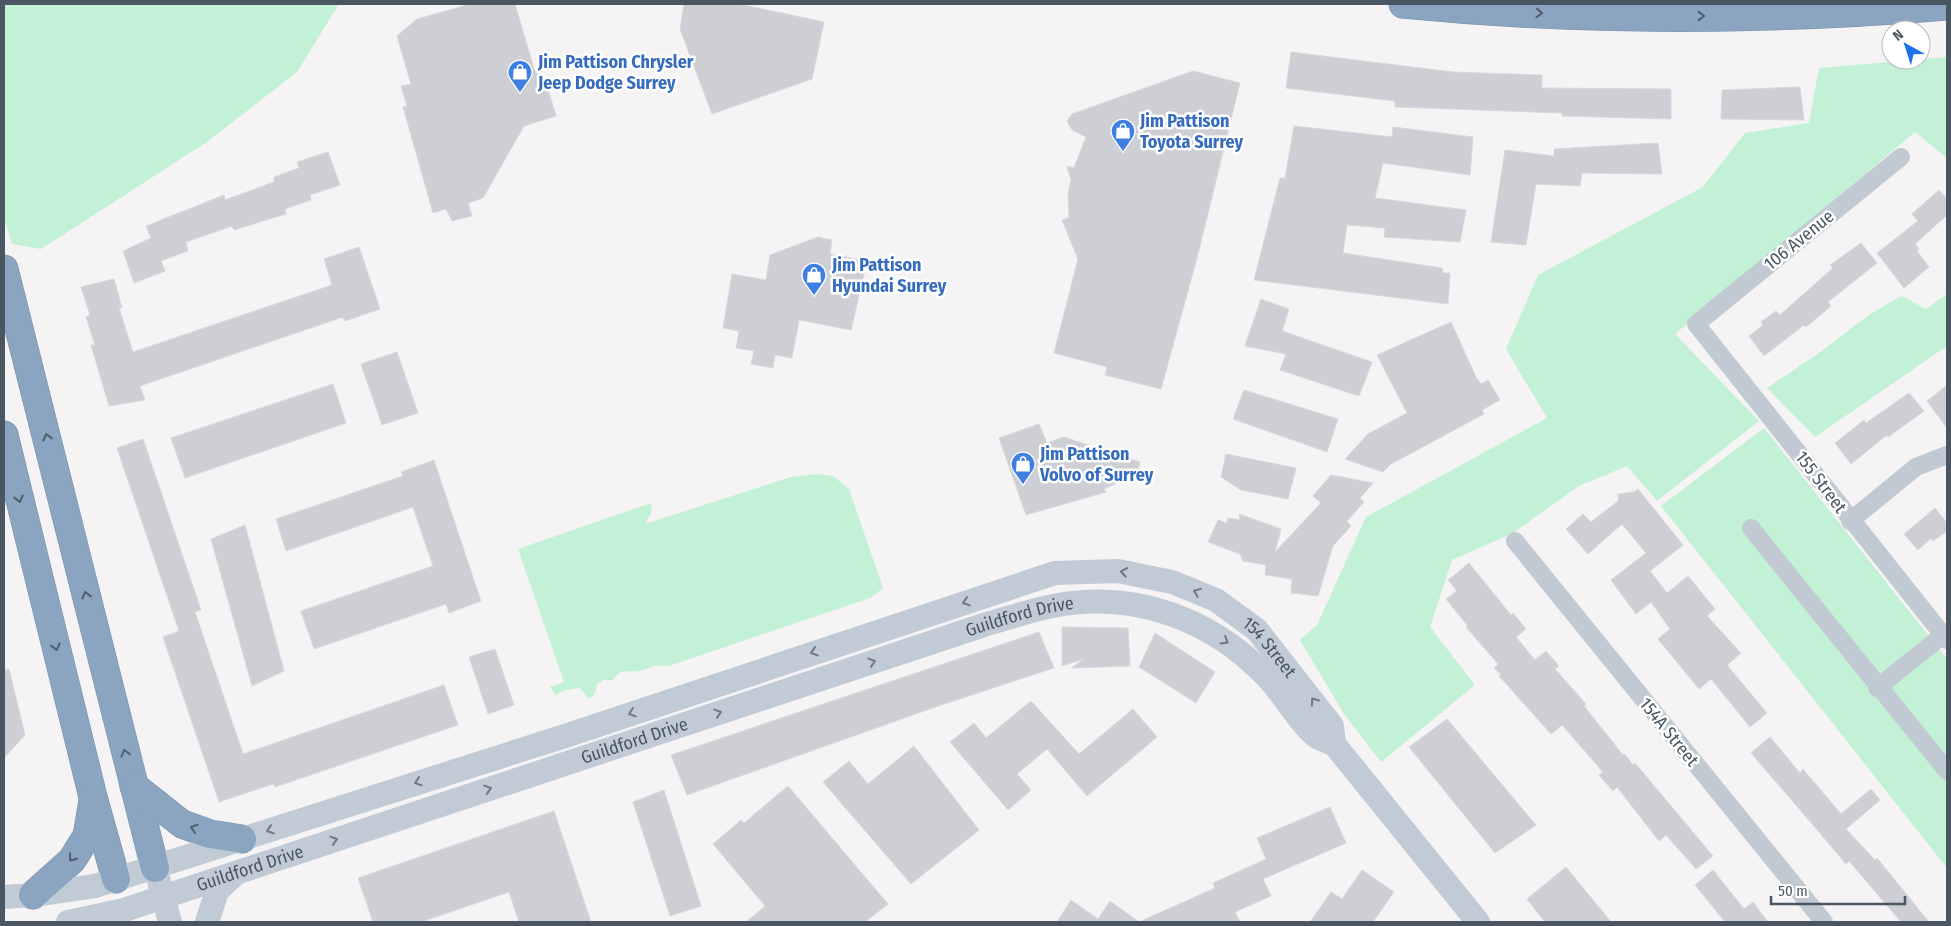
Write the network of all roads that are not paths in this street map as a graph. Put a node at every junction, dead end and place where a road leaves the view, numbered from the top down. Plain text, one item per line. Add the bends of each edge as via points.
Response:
1 (1403, 4) edge
2 (1947, 6) edge
3 (1901, 157) dead end
4 (4, 269) edge
5 (1696, 324) joint
6 (4, 435) edge
7 (1947, 455) edge
8 (1850, 521) junction
9 (1751, 528) dead end
10 (1515, 541) dead end
11 (1172, 582) joint
12 (1149, 607) joint
13 (1945, 637) edge
14 (1877, 688) junction
15 (1334, 744) junction
16 (1947, 771) edge
17 (134, 786) junction
18 (93, 797) junction
19 (242, 839) junction
20 (155, 868) junction
21 (238, 871) junction
22 (116, 880) junction
23 (33, 895) junction
24 (4, 896) edge
25 (163, 897) junction
26 (126, 916) edge
27 (68, 922) edge
28 (170, 922) edge
29 (207, 922) edge
30 (1478, 922) edge
31 (1824, 922) edge

1 -> 2 highway via 1632,16 1876,12
3 - 5 street, 106 Avenue
17 -> 4 highway
5 - 8 street, 155 Street via 1756,396
6 -> 18 highway
7 - 8 street via 1916,467
8 - 13 street, 155 Street
9 - 14 street
10 - 31 street, 154A Street
15 -> 11 main road, 154 Street via 1332,726 1257,630 1216,600
11 -> 19 main road, Guildford Drive via 1118,571 1055,573 565,736
12 -> 15 main road, 154 Street via 1194,622 1235,647 1268,679 1317,738
21 -> 12 main road, Guildford Drive via 997,622 1053,606 1093,601
13 - 14 street
14 - 16 street
15 - 30 main road, 154 Street
19 -> 17 highway via 210,834 182,824
17 - 20 highway
18 - 22 highway
18 -> 23 highway via 87,836 72,860
19 - 20 main road, Guildford Drive
20 - 22 main road, Guildford Drive
20 - 25 main road
21 - 25 main road, Guildford Drive
21 - 29 main road via 217,891
22 - 23 main road, Guildford Drive
22 - 26 main road
23 - 24 main road, Guildford Drive
25 - 26 main road, Guildford Drive
25 - 28 main road
26 - 27 main road, Guildford Drive

